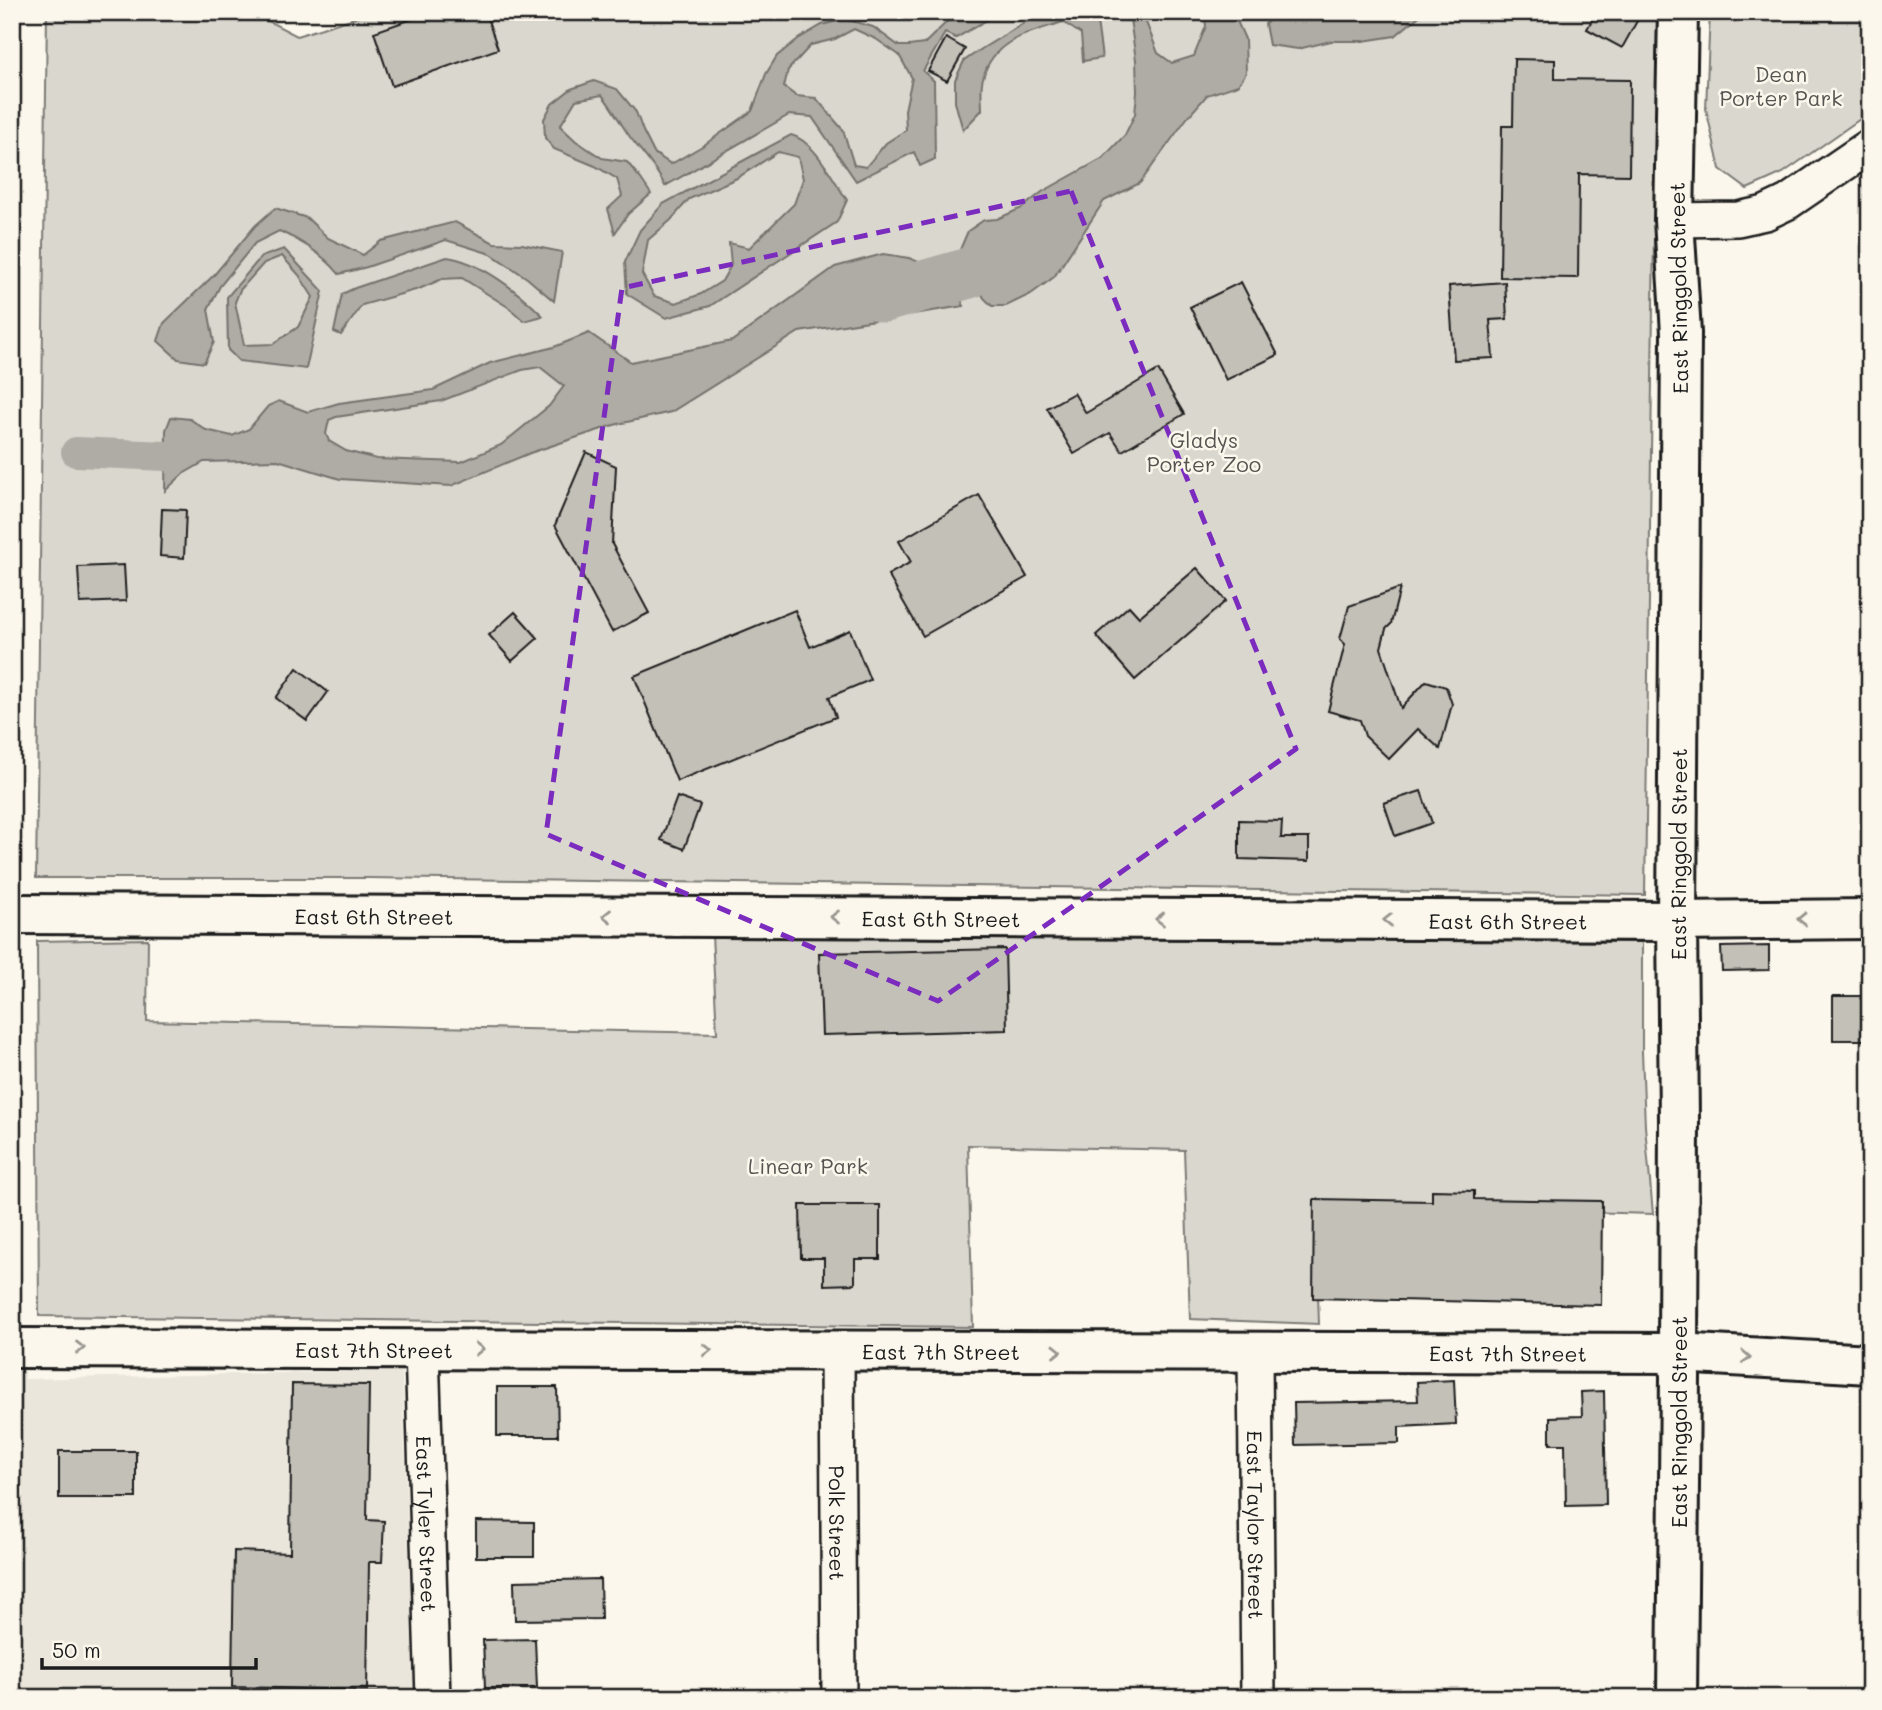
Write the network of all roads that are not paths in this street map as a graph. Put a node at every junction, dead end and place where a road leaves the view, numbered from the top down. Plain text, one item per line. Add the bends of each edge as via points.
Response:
1 (1678, 12) edge
2 (1870, 146) edge
3 (1674, 220) junction
4 (12, 914) edge
5 (1870, 919) edge
6 (1677, 921) junction
7 (12, 1348) edge
8 (422, 1349) junction
9 (837, 1350) junction
10 (1255, 1352) junction
11 (1678, 1353) junction
12 (1870, 1364) edge
13 (433, 1698) edge
14 (839, 1698) edge
15 (1258, 1698) edge
16 (1677, 1698) edge

1 - 3 main road, East Ringgold Street
2 - 3 street via 1765,213 1738,219
3 - 6 main road, East Ringgold Street via 1681,333
6 -> 4 main road, East 6th Street
5 -> 6 main road, East 6th Street
6 - 11 main road, East Ringgold Street
7 -> 8 main road, East 7th Street
8 -> 9 main road, East 7th Street
8 - 13 street, East Tyler Street
9 -> 10 main road, East 7th Street
9 - 14 street, Polk Street
10 - 11 main road, East 7th Street
10 - 15 street, East Taylor Street
11 -> 12 main road, East 7th Street
11 - 16 main road, East Ringgold Street

